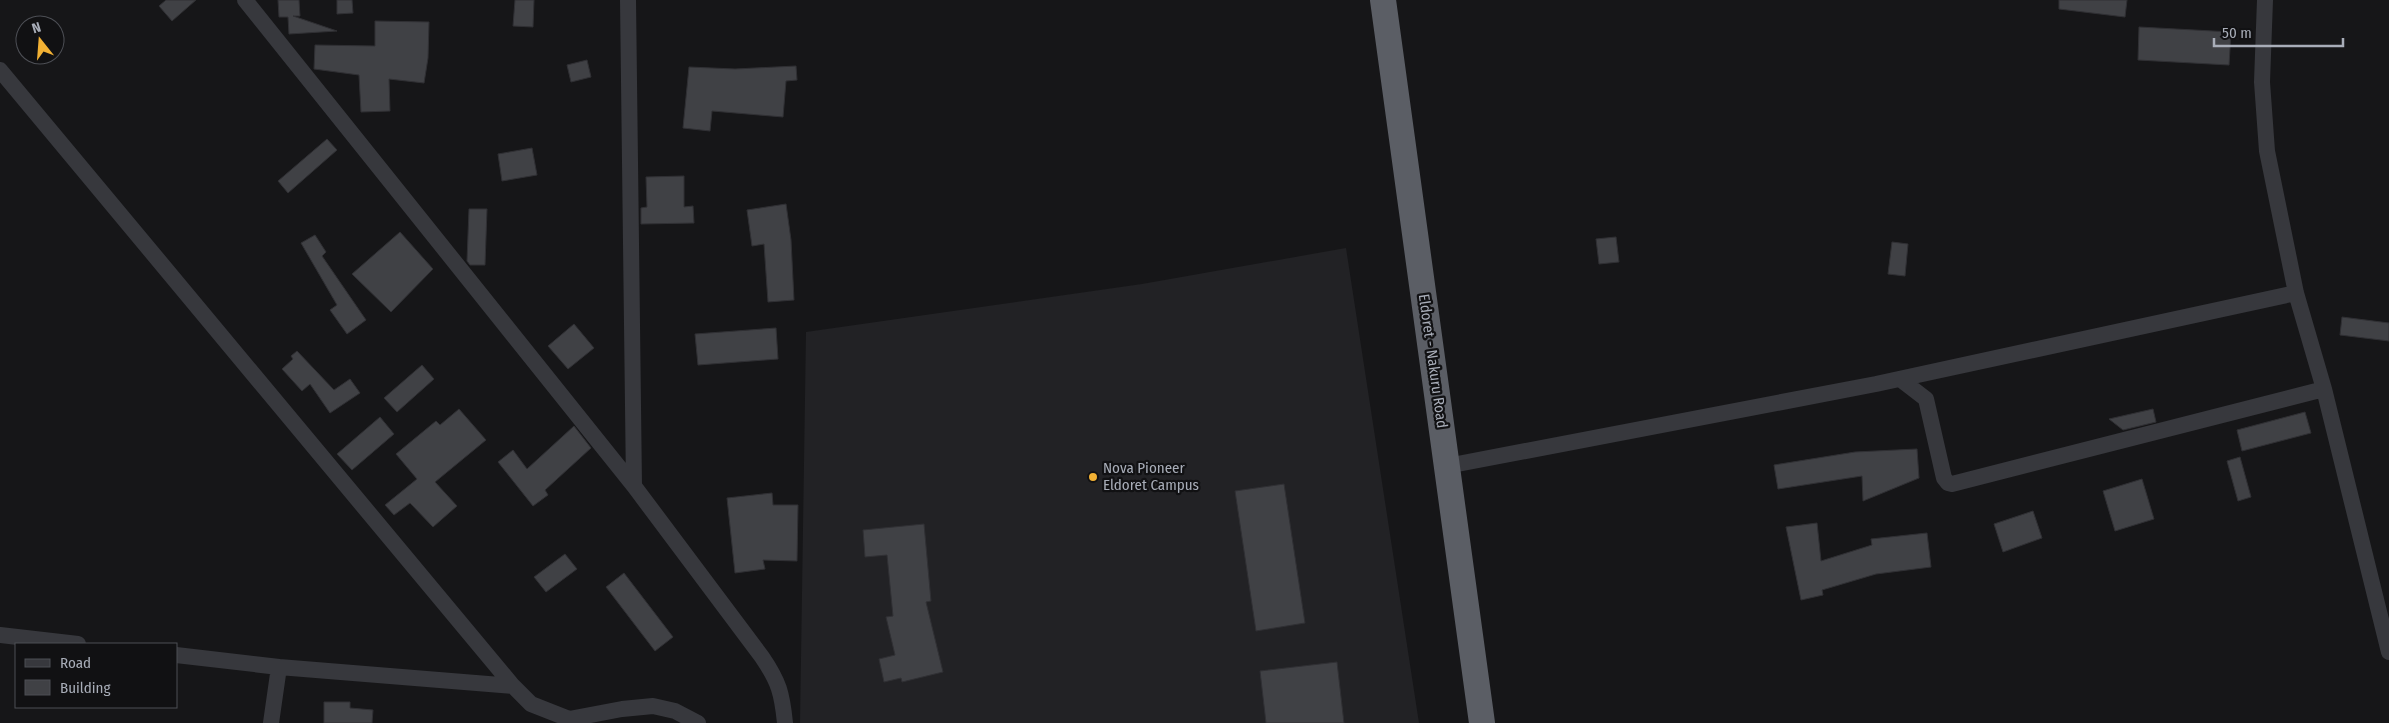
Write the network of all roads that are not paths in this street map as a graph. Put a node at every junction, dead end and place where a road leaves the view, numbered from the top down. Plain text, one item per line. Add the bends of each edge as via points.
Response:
1 (245, 0) edge
2 (628, 0) edge
3 (1383, 0) edge
4 (2265, 0) edge
5 (0, 70) edge
6 (2296, 293) junction
7 (1900, 379) junction
8 (2324, 389) junction
9 (1447, 466) junction
10 (634, 486) junction
11 (0, 636) edge
12 (68, 643) edge
13 (2389, 652) edge
14 (178, 655) edge
15 (278, 667) junction
16 (513, 686) junction
17 (271, 723) edge
18 (698, 723) edge
19 (785, 723) edge
20 (1482, 723) edge

1 - 10 street
2 - 10 street
3 - 9 highway, Eldoret - Nakuru Road
4 - 6 street via 2264,129
5 - 16 street
6 - 7 street
6 - 8 street
7 - 8 street via 1926,398 1944,478 1952,484
7 - 9 street
8 - 13 street
9 - 20 highway, Eldoret - Nakuru Road
10 - 19 street via 777,679
11 - 12 street
14 - 15 street
15 - 16 street
15 - 17 street
16 - 18 street via 531,704 569,719 653,706 675,711

